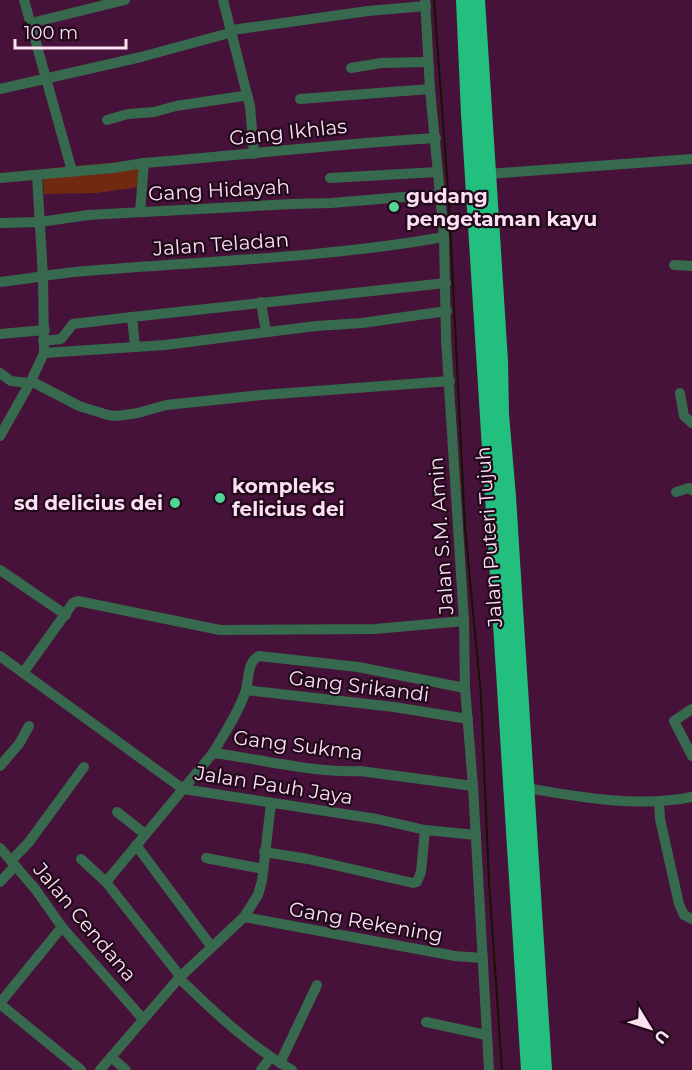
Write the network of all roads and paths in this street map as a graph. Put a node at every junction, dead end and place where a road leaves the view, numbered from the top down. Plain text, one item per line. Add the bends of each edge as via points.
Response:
1 (24, 0) edge
2 (125, 0) edge
3 (223, 0) edge
4 (464, 0) edge
5 (477, 0) edge
6 (426, 3) edge
7 (31, 22) junction
8 (232, 31) junction
9 (428, 63) junction
10 (351, 69) dead end
11 (46, 79) junction
12 (0, 89) edge
13 (430, 89) junction
14 (248, 97) junction
15 (300, 99) dead end
16 (106, 120) dead end
17 (436, 138) junction
18 (254, 154) junction
19 (692, 159) edge
20 (144, 163) junction
21 (72, 171) junction
22 (438, 172) junction
23 (488, 174) junction
24 (38, 175) junction
25 (0, 178) edge
26 (330, 178) dead end
27 (440, 194) junction
28 (140, 212) junction
29 (40, 222) junction
30 (0, 223) edge
31 (444, 237) junction
32 (674, 265) dead end
33 (692, 266) edge
34 (44, 278) junction
35 (0, 282) edge
36 (446, 283) junction
37 (261, 302) junction
38 (447, 311) junction
39 (132, 317) junction
40 (266, 332) junction
41 (0, 334) edge
42 (44, 335) junction
43 (135, 347) junction
44 (44, 353) junction
45 (0, 373) edge
46 (450, 381) junction
47 (30, 382) junction
48 (680, 393) dead end
49 (692, 423) edge
50 (0, 436) edge
51 (692, 490) edge
52 (676, 492) dead end
53 (0, 570) edge
54 (66, 615) junction
55 (464, 621) junction
56 (0, 656) edge
57 (24, 673) junction
58 (465, 688) junction
59 (246, 690) junction
60 (692, 709) edge
61 (468, 719) junction
62 (29, 726) dead end
63 (213, 753) junction
64 (692, 756) edge
65 (0, 766) edge
66 (84, 767) dead end
67 (473, 786) junction
68 (527, 788) junction
69 (183, 789) junction
70 (692, 797) edge
71 (659, 801) junction
72 (271, 803) junction
73 (117, 812) dead end
74 (425, 830) junction
75 (145, 834) junction
76 (476, 835) junction
77 (136, 845) junction
78 (0, 848) edge
79 (264, 852) junction
80 (206, 858) dead end
81 (81, 859) dead end
82 (13, 863) junction
83 (263, 869) junction
84 (0, 882) edge
85 (106, 882) junction
86 (244, 918) junction
87 (692, 919) edge
88 (62, 927) junction
89 (211, 946) junction
90 (482, 958) junction
91 (179, 977) junction
92 (317, 985) dead end
93 (0, 1004) edge
94 (143, 1019) junction
95 (426, 1022) dead end
96 (486, 1035) junction
97 (111, 1058) junction
98 (270, 1058) junction
99 (280, 1063) junction
100 (81, 1070) edge
101 (100, 1070) edge
102 (126, 1070) edge
103 (261, 1070) edge
104 (292, 1070) edge
105 (489, 1070) edge
106 (529, 1070) edge
107 (544, 1070) edge

1 - 7 street
2 - 7 street
3 - 8 street
4 - 106 highway, Jalan Puteri Tujuh
5 - 23 highway, Jalan Puteri Tujuh
6 - 8 street
6 - 9 street, Jalan S.M. Amin
7 - 11 street
8 - 11 street
8 - 14 street
9 - 10 street via 381,63
9 - 13 street, Jalan S.M. Amin
11 - 12 street
11 - 21 street
13 - 15 street
13 - 17 street, Jalan S.M. Amin
14 - 16 street
14 - 18 street
17 - 18 street, Gang Ikhlas
17 - 22 street, Jalan S.M. Amin
18 - 20 street, Gang Ikhlas
19 - 23 street
20 - 21 street, Gang Ikhlas
20 - 28 street
21 - 24 street, Gang Ikhlas
22 - 26 street
22 - 27 street, Jalan S.M. Amin
23 - 68 highway, Jalan Puteri Tujuh
24 - 25 street, Gang Ikhlas
24 - 29 street
27 - 28 street, Gang Hidayah via 330,204
27 - 31 street, Jalan S.M. Amin
28 - 29 street, Gang Hidayah
29 - 30 street, Gang Hidayah
29 - 34 street
31 - 34 street, Jalan Teladan via 387,247 83,271
31 - 36 street, Jalan S.M. Amin
32 - 33 street
34 - 35 street, Jalan Teladan
34 - 42 street
36 - 37 street
36 - 38 street, Jalan S.M. Amin
37 - 39 street
37 - 40 street
38 - 40 street
38 - 46 street, Jalan S.M. Amin
39 - 42 street via 73,324 61,339
39 - 43 street
40 - 43 street
41 - 42 street
42 - 44 street
43 - 44 street
44 - 47 street
45 - 47 street via 11,381
46 - 47 street via 166,405 117,416 80,406
46 - 55 street, Jalan S.M. Amin
47 - 50 street
48 - 49 street via 684,416
51 - 52 street
53 - 54 street
54 - 55 street via 78,601 220,630 375,629
54 - 57 street
55 - 58 street, Jalan S.M. Amin
56 - 57 street, Jalan Pauh Jaya
57 - 69 street, Jalan Pauh Jaya
58 - 59 street via 358,667 259,656 251,664
58 - 61 street, Jalan S.M. Amin
59 - 61 street, Gang Srikandi
59 - 63 street
60 - 64 street via 674,721
61 - 67 street, Jalan S.M. Amin
62 - 65 street
63 - 67 street, Gang Sukma
63 - 69 street, Gang Sukma
66 - 82 street
67 - 76 street, Jalan S.M. Amin
68 - 71 street via 586,798
68 - 107 highway, Jalan Puteri Tujuh
69 - 72 street, Jalan Pauh Jaya
69 - 75 street, Gang Sukma
70 - 71 street
71 - 87 street via 679,904 684,915
72 - 74 street, Jalan Pauh Jaya
72 - 79 street
73 - 75 street
74 - 76 street, Jalan Pauh Jaya
74 - 79 street via 421,872 413,884
75 - 77 street, Gang Sukma
76 - 90 street, Jalan S.M. Amin
77 - 85 street, Gang Sukma
77 - 89 street
78 - 82 street, Jalan Cendana
79 - 83 street
80 - 83 street
81 - 85 street
82 - 84 street
82 - 88 street, Jalan Cendana
83 - 86 street via 258,895
85 - 91 street
86 - 89 street
86 - 90 street, Gang Rekening
88 - 93 street
88 - 94 street, Jalan Cendana
89 - 91 street
90 - 96 street, Jalan S.M. Amin
91 - 94 street
91 - 98 street
92 - 99 street
93 - 100 street
94 - 97 street
95 - 96 street
96 - 105 street, Jalan S.M. Amin
97 - 101 street
97 - 102 street
98 - 99 street
98 - 103 street
99 - 104 street

